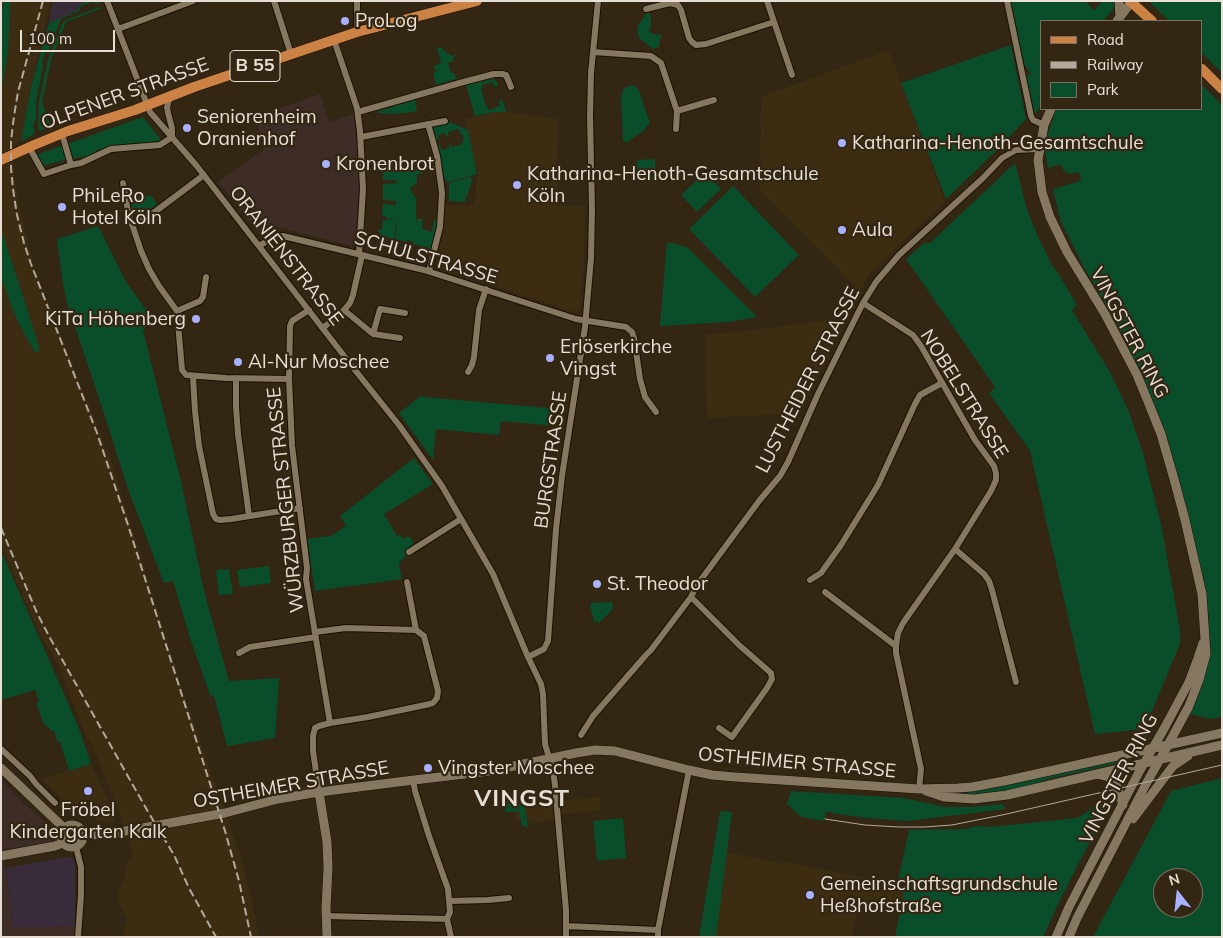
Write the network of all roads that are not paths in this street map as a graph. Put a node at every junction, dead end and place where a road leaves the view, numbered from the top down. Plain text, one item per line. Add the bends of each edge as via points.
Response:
1 (107, 1) edge
2 (194, 1) edge
3 (274, 1) edge
4 (357, 1) edge
5 (477, 1) edge
6 (598, 1) edge
7 (767, 1) edge
8 (1007, 1) edge
9 (1119, 1) edge
10 (1131, 1) edge
11 (1137, 1) edge
12 (646, 9) dead end
13 (1118, 19) edge
14 (1153, 20) edge
15 (1153, 20) edge
16 (774, 22) junction
17 (118, 29) junction
18 (357, 32) junction
19 (334, 40) junction
20 (593, 52) junction
21 (291, 54) junction
22 (1203, 70) edge
23 (792, 74) dead end
24 (511, 87) dead end
25 (1222, 89) edge
26 (176, 95) junction
27 (714, 100) dead end
28 (147, 105) junction
29 (1050, 110) edge
30 (677, 111) junction
31 (358, 112) junction
32 (445, 121) dead end
33 (428, 124) junction
34 (1044, 125) junction
35 (676, 129) dead end
36 (62, 134) junction
37 (172, 137) junction
38 (361, 137) junction
39 (29, 147) junction
40 (1039, 149) junction
41 (1, 160) edge
42 (71, 165) junction
43 (204, 175) junction
44 (123, 183) dead end
45 (132, 225) junction
46 (259, 246) junction
47 (361, 255) junction
48 (429, 271) junction
49 (206, 277) dead end
50 (486, 290) junction
51 (863, 302) junction
52 (309, 310) junction
53 (344, 310) junction
54 (177, 311) junction
55 (405, 313) dead end
56 (586, 321) junction
57 (323, 328) junction
58 (373, 334) junction
59 (400, 338) dead end
60 (468, 372) dead end
61 (190, 376) junction
62 (236, 378) junction
63 (289, 379) junction
64 (942, 383) junction
65 (656, 412) dead end
66 (300, 508) junction
67 (249, 516) junction
68 (461, 519) junction
69 (955, 549) junction
70 (409, 552) dead end
71 (810, 580) dead end
72 (407, 582) dead end
73 (825, 592) dead end
74 (691, 597) junction
75 (416, 630) junction
76 (316, 635) junction
77 (1205, 636) junction
78 (896, 646) junction
79 (239, 653) dead end
80 (528, 657) junction
81 (1016, 682) dead end
82 (330, 723) junction
83 (719, 728) dead end
84 (1222, 733) edge
85 (581, 734) dead end
86 (1168, 745) junction
87 (1222, 746) edge
88 (1, 748) edge
89 (1152, 749) junction
90 (1196, 752) junction
91 (550, 759) junction
92 (1160, 760) junction
93 (1144, 763) junction
94 (1, 768) edge
95 (690, 770) junction
96 (1097, 774) junction
97 (413, 780) junction
98 (961, 788) junction
99 (919, 789) junction
100 (319, 792) junction
101 (958, 798) junction
102 (55, 803) dead end
103 (1123, 805) junction
104 (64, 828) junction
105 (1122, 833) junction
106 (83, 836) junction
107 (63, 843) junction
108 (76, 847) junction
109 (1, 856) edge
110 (509, 898) dead end
111 (450, 900) junction
112 (326, 916) junction
113 (447, 919) junction
114 (566, 926) junction
115 (658, 933) edge
116 (78, 937) edge
117 (327, 937) edge
118 (451, 937) edge
119 (566, 937) edge
120 (1056, 937) edge
121 (1069, 937) edge

1 - 17 street, ORANIENSTRASSE
2 - 17 street
3 - 21 street
4 - 18 street
5 - 18 main road, OLPENER STRASSE / B 55
6 - 20 street, BURGSTRASSE
7 - 16 street
8 - 34 street via 1031,116
9 - 13 main road
10 - 13 main road
10 - 15 main road
11 - 14 main road
12 - 16 street via 670,3 678,5 689,38 696,45
16 - 23 street
17 - 28 street, ORANIENSTRASSE
18 - 19 main road, OLPENER STRASSE / B 55
19 - 21 main road, OLPENER STRASSE / B 55
19 - 31 street
20 - 30 street via 652,56 661,63
20 - 56 street, BURGSTRASSE via 591,258
21 - 26 main road, OLPENER STRASSE / B 55
22 - 25 main road
24 - 31 street via 506,75 494,74
26 - 28 main road, OLPENER STRASSE / B 55
26 - 37 street via 167,107
27 - 30 street
28 - 36 main road, OLPENER STRASSE / B 55
28 - 37 street, ORANIENSTRASSE
29 - 34 main road, VINGSTER RING
30 - 35 street
31 - 38 street
32 - 33 street
33 - 38 street
33 - 48 street via 442,193 439,233
34 - 40 main road, VINGSTER RING
36 - 39 main road, OLPENER STRASSE / B 55
36 - 42 street
37 - 42 street via 160,145 112,149
37 - 43 street, ORANIENSTRASSE
38 - 47 street
39 - 41 main road, OLPENER STRASSE / B 55
39 - 42 street via 44,174
40 - 51 street, LUSTHEIDER STRASSE via 1016,150 1002,158 899,254
40 - 77 main road, VINGSTER RING via 1038,169 1050,217 1121,343 1160,434 1194,557 1202,594
43 - 45 street
43 - 46 street, ORANIENSTRASSE
44 - 45 street
45 - 54 street via 149,269
46 - 47 street, SCHULSTRASSE via 281,235
46 - 52 street, ORANIENSTRASSE
47 - 48 street, SCHULSTRASSE
47 - 53 street via 353,296
48 - 50 street, SCHULSTRASSE
49 - 54 street via 200,301
50 - 56 street, SCHULSTRASSE
50 - 60 street via 479,310 474,357
51 - 64 street, NOBELSTRASSE via 912,335
51 - 74 street, LUSTHEIDER STRASSE via 780,476
52 - 57 street, ORANIENSTRASSE
52 - 63 street, WÜRZBURGER STRASSE via 292,321 290,326
53 - 57 street
53 - 58 street
54 - 61 street via 182,370
55 - 58 street via 380,309
56 - 65 street, SCHULSTRASSE via 632,332 645,397
56 - 80 street, BURGSTRASSE via 562,476 548,641 544,650
57 - 68 street, ORANIENSTRASSE via 399,425
58 - 59 street
61 - 62 street
61 - 67 street via 199,446 213,514 220,520
62 - 63 street
62 - 67 street via 238,434
63 - 66 street, WÜRZBURGER STRASSE via 292,446
64 - 69 street, NOBELSTRASSE via 996,473 991,491
64 - 71 street via 920,395 880,482 841,545 821,573
66 - 67 street
66 - 76 street, WÜRZBURGER STRASSE via 306,579
68 - 70 street
68 - 80 street, ORANIENSTRASSE via 493,574
69 - 78 street, NOBELSTRASSE via 903,623
69 - 81 street via 989,581
72 - 75 street
73 - 78 street
74 - 83 street via 771,673 772,679 767,688 732,737
74 - 85 street, LUSTHEIDER STRASSE
75 - 76 street via 346,628
75 - 82 street via 424,636 438,691 435,701
76 - 79 street, WÜRZBURGER STRASSE via 250,647
76 - 82 street, WÜRZBURGER STRASSE
77 - 86 main road, VINGSTER RING via 1206,654 1200,680
77 - 89 main road, VINGSTER RING via 1189,682
78 - 99 street, NOBELSTRASSE via 922,769
80 - 91 street via 541,684 545,744
82 - 100 street via 315,728 313,736
84 - 86 main road, OSTHEIMER STRASSE
86 - 89 main road, OSTHEIMER STRASSE
86 - 92 main road, VINGSTER RING
87 - 90 main road, OSTHEIMER STRASSE
88 - 102 street
89 - 93 main road, VINGSTER RING
89 - 98 main road, OSTHEIMER STRASSE
90 - 92 main road, OSTHEIMER STRASSE
90 - 105 main road via 1173,766
91 - 95 main road, OSTHEIMER STRASSE via 606,750
91 - 97 main road, OSTHEIMER STRASSE via 490,771
91 - 114 street
92 - 93 main road, OSTHEIMER STRASSE
92 - 105 main road, VINGSTER RING
93 - 96 main road, OSTHEIMER STRASSE
93 - 103 main road, VINGSTER RING
94 - 104 main road
95 - 99 main road, OSTHEIMER STRASSE via 735,777
95 - 115 street
96 - 101 main road, OSTHEIMER STRASSE via 1007,795
96 - 103 main road via 1114,780
97 - 100 main road, OSTHEIMER STRASSE
97 - 111 street
98 - 99 main road, OSTHEIMER STRASSE
98 - 101 main road
99 - 101 main road, OSTHEIMER STRASSE
100 - 106 main road, OSTHEIMER STRASSE via 225,813
100 - 112 main road via 327,842
103 - 120 main road, VINGSTER RING
104 - 106 main road via 76,826
104 - 107 main road via 60,835
105 - 121 main road, VINGSTER RING
106 - 108 main road
107 - 108 main road
107 - 109 main road
108 - 116 street via 81,867
110 - 111 street
111 - 113 street
112 - 113 street
112 - 117 main road
113 - 118 street
114 - 115 street
114 - 119 street

